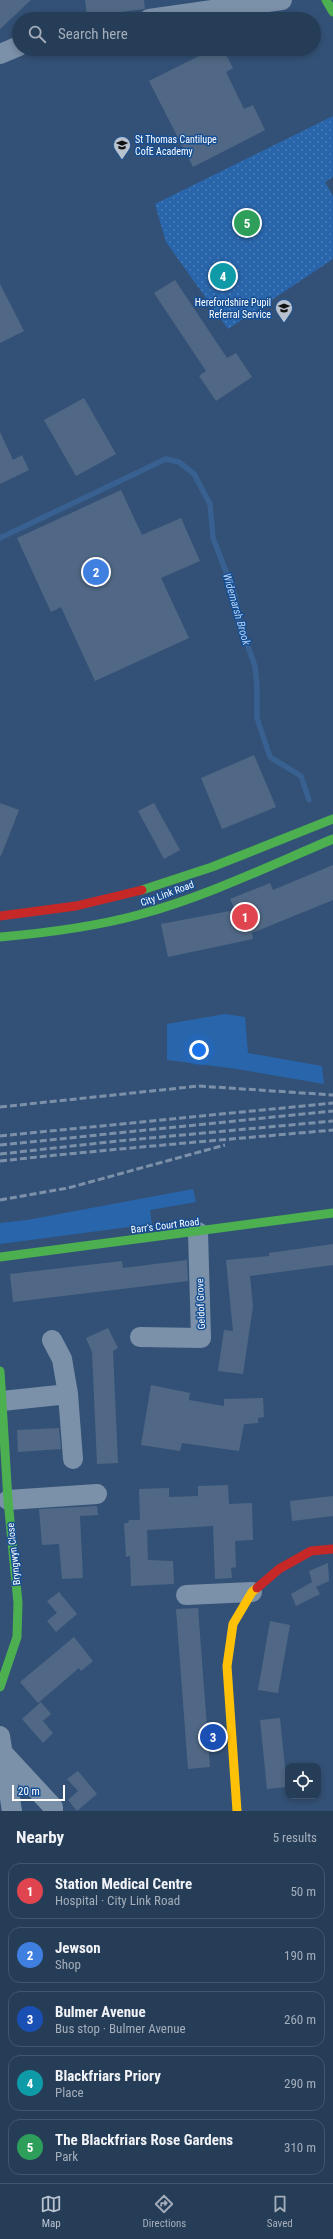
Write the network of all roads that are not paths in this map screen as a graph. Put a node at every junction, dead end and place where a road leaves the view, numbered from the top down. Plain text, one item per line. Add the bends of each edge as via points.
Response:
1 (282, 0) edge
2 (326, 0) edge
3 (198, 12) edge
4 (333, 12) edge
5 (12, 49) edge
6 (0, 54) edge
7 (333, 819) edge
8 (333, 839) edge
9 (0, 916) edge
10 (0, 937) edge
11 (333, 1213) edge
12 (198, 1232) junction
13 (0, 1257) edge
14 (140, 1337) dead end
15 (52, 1340) dead end
16 (0, 1371) edge
17 (68, 1394) junction
18 (2, 1401) junction
19 (2, 1434) edge
20 (73, 1459) dead end
21 (97, 1494) dead end
22 (8, 1500) junction
23 (333, 1549) edge
24 (252, 1592) junction
25 (186, 1595) dead end
26 (0, 1687) edge
27 (2, 1744) edge
28 (12, 1811) edge
29 (53, 1811) edge
30 (237, 1811) edge

1 - 3 street
2 - 4 main road
5 - 6 street
7 - 9 main road, City Link Road via 192,874 147,888 86,905
8 - 10 main road, City Link Road via 204,892 139,915 77,928
11 - 12 main road, Barr's Court Road
12 - 13 main road, Barr's Court Road
12 - 14 street, Geldof Grove via 201,1338
15 - 17 street via 62,1359
16 - 18 main road, Bryngwyn Close
17 - 18 street
17 - 20 street
18 - 19 main road, Bryngwyn Close
19 - 22 main road, Bryngwyn Close
21 - 22 street
22 - 26 main road, Bryngwyn Close via 18,1603 17,1637
23 - 24 main road via 311,1551 279,1569
24 - 25 street
24 - 30 main road via 233,1624 227,1666
27 - 28 street
27 - 29 street via 53,1807

